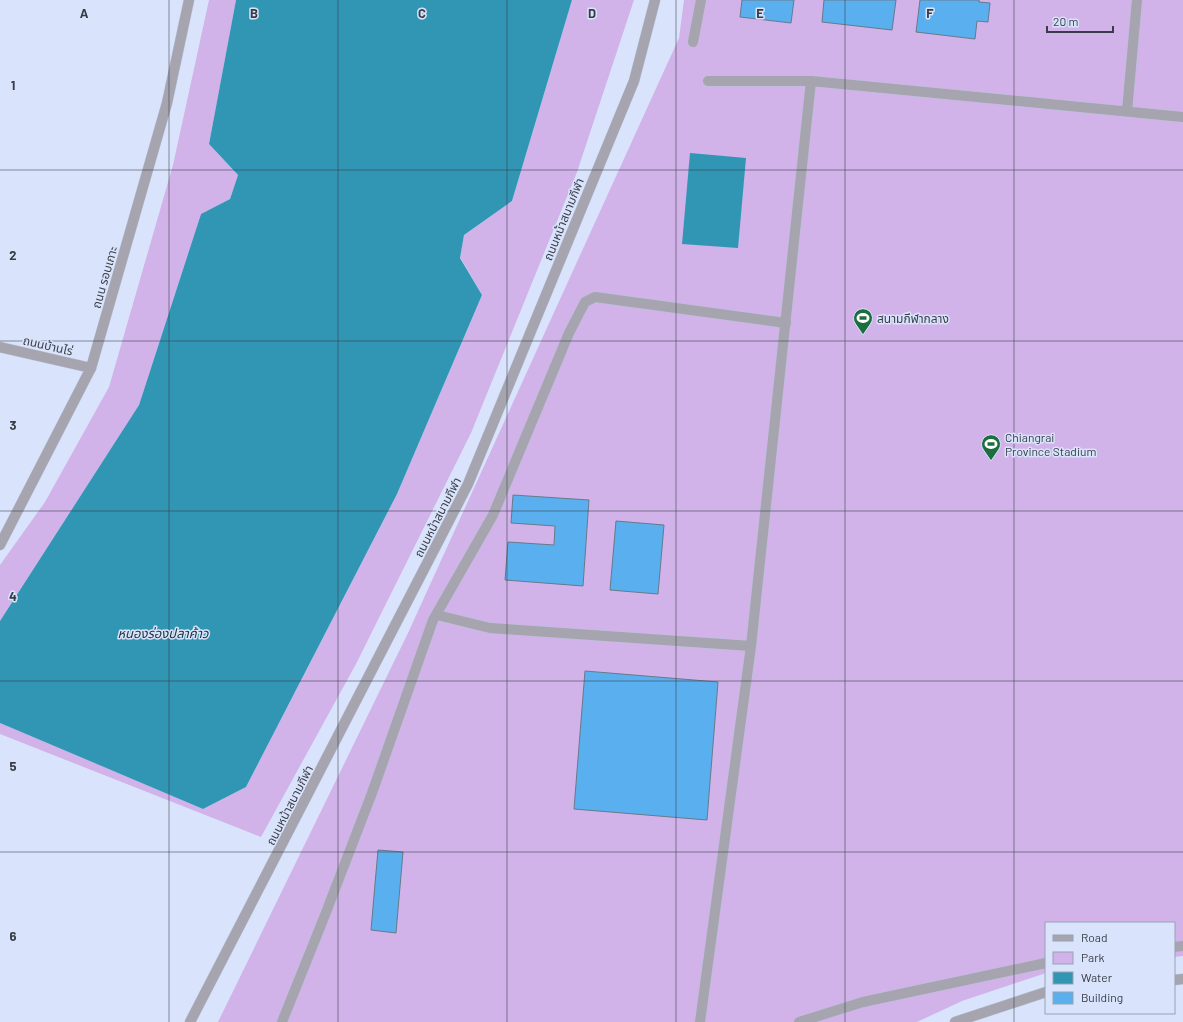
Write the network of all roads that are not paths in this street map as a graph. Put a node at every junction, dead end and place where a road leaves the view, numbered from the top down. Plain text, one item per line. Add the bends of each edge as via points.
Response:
1 (190, 0) edge
2 (655, 0) edge
3 (701, 0) edge
4 (1137, 0) edge
5 (693, 42) dead end
6 (708, 81) dead end
7 (811, 81) junction
8 (1126, 111) junction
9 (1183, 117) edge
10 (786, 323) junction
11 (0, 346) edge
12 (91, 368) junction
13 (0, 545) edge
14 (437, 615) junction
15 (751, 646) junction
16 (1045, 963) edge
17 (1045, 992) edge
18 (190, 1022) edge
19 (282, 1022) edge
20 (700, 1022) edge
21 (799, 1022) edge
22 (956, 1022) edge

1 - 12 street, ถนน รอบเกาะ via 167,103
2 - 18 street, ถนนหน้าสนามกีฬา via 634,81 468,484
3 - 5 street
4 - 8 street
6 - 7 street
7 - 8 street
7 - 10 street
8 - 9 street
10 - 14 street via 595,298 585,302 569,333 493,516
10 - 15 street
11 - 12 street, ถนนบ้านไร่
12 - 13 street, ถนน รอบเกาะ
14 - 15 street via 490,628
14 - 19 street via 433,620 372,793
15 - 20 street
16 - 21 street via 863,1002
17 - 22 street

